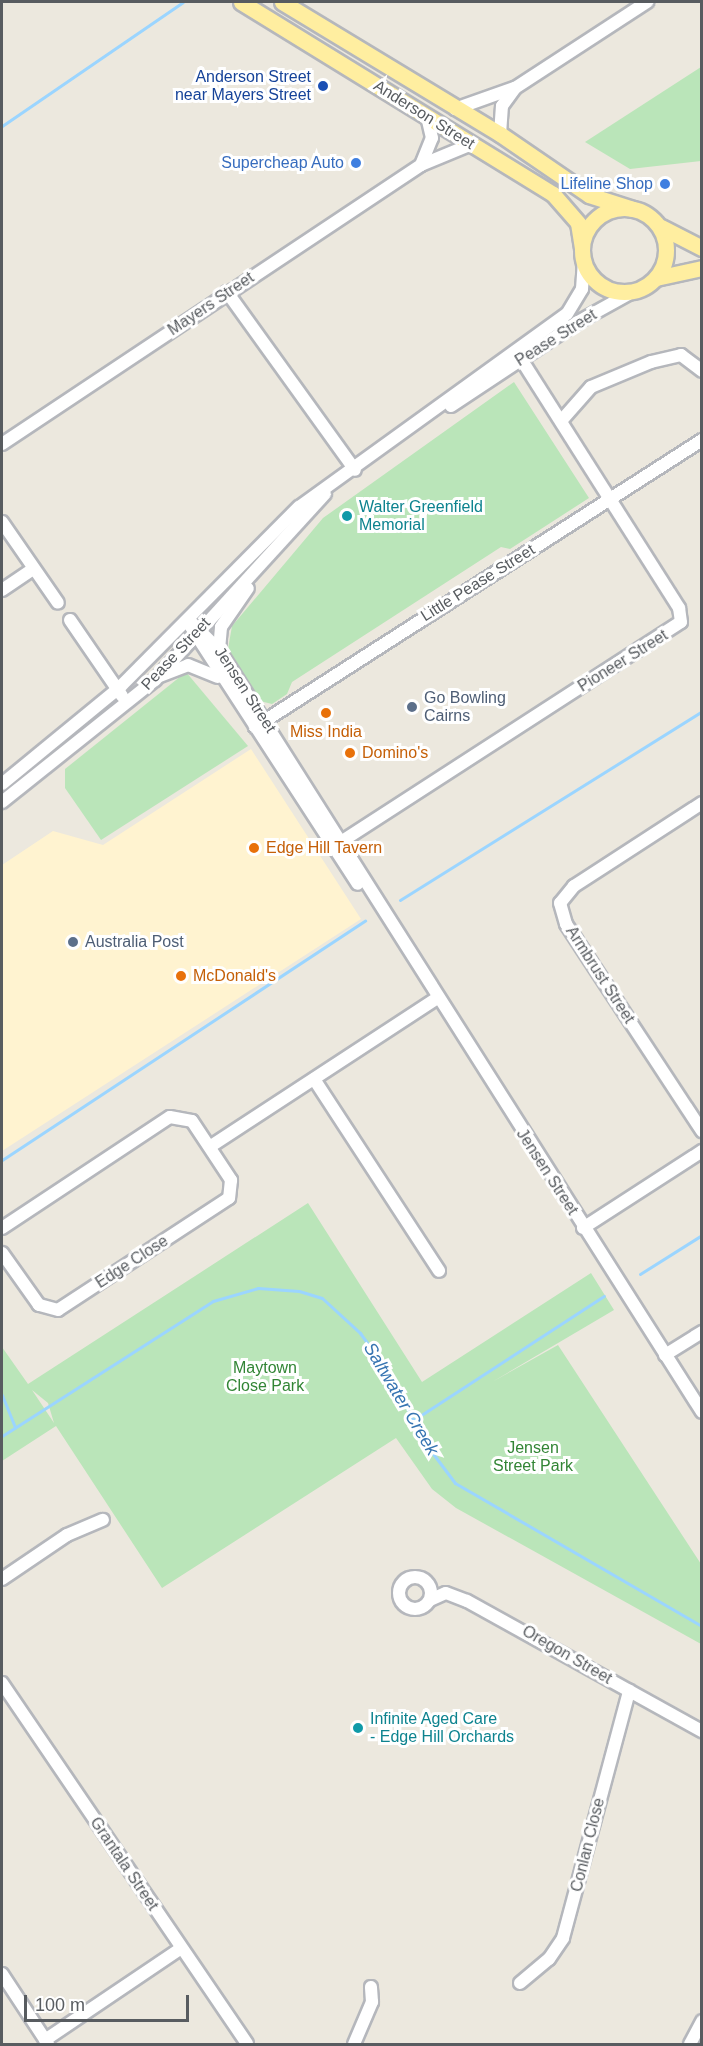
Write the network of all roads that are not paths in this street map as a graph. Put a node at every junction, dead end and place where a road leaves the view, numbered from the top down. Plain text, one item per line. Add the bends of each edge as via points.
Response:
1 (241, 2) edge
2 (282, 2) edge
3 (647, 2) edge
4 (515, 88) junction
5 (455, 108) junction
6 (427, 116) junction
7 (500, 134) junction
8 (472, 144) junction
9 (422, 165) junction
10 (633, 209) junction
11 (658, 225) junction
12 (702, 248) edge
13 (583, 254) junction
14 (702, 268) edge
15 (656, 278) junction
16 (636, 290) junction
17 (226, 292) junction
18 (519, 355) junction
19 (702, 371) edge
20 (561, 421) junction
21 (702, 440) edge
22 (2, 444) edge
23 (356, 470) junction
24 (332, 486) junction
25 (610, 499) junction
26 (2, 522) edge
27 (263, 564) junction
28 (33, 569) junction
29 (2, 590) edge
30 (58, 603) dead end
31 (69, 620) dead end
32 (189, 620) junction
33 (197, 631) junction
34 (219, 650) junction
35 (154, 680) junction
36 (224, 682) junction
37 (117, 690) junction
38 (128, 704) junction
39 (260, 724) junction
40 (2, 784) edge
41 (2, 802) edge
42 (702, 803) edge
43 (338, 844) junction
44 (436, 999) junction
45 (315, 1079) junction
46 (702, 1131) edge
47 (211, 1146) junction
48 (702, 1151) edge
49 (583, 1227) junction
50 (2, 1228) edge
51 (2, 1253) edge
52 (439, 1271) dead end
53 (702, 1332) edge
54 (665, 1355) junction
55 (702, 1412) edge
56 (103, 1520) dead end
57 (422, 1578) junction
58 (2, 1579) edge
59 (453, 1594) junction
60 (430, 1600) junction
61 (2, 1683) edge
62 (629, 1691) junction
63 (702, 1731) edge
64 (180, 1949) junction
65 (2, 1974) edge
66 (520, 1983) dead end
67 (371, 1987) dead end
68 (702, 2021) edge
69 (47, 2042) edge
70 (247, 2044) edge
71 (354, 2044) edge
72 (690, 2044) edge

1 - 6 main road, Anderson Street
2 - 5 main road, Anderson Street
3 - 4 street
4 - 5 street
4 - 7 street via 502,106
5 - 7 main road, Anderson Street
6 - 8 main road, Anderson Street
6 - 9 street via 432,138
7 - 10 main road, Anderson Street via 589,195
8 - 9 street, Mayers Street
8 - 13 main road, Anderson Street via 559,199 578,223
9 - 17 street, Mayers Street
10 - 11 main road
10 - 13 main road via 598,217
11 - 12 main road
11 - 15 main road via 666,252
13 - 16 main road via 604,286
13 - 18 street, Pease Street via 583,284 573,309
14 - 15 main road
15 - 16 main road
16 - 18 street, Pease Street
17 - 22 street, Mayers Street
17 - 23 street
18 - 20 street, Pioneer Street
18 - 23 street, Pease Street
19 - 20 street via 681,355 651,362 591,387
20 - 25 street, Pioneer Street
21 - 25 street, Little Pease Street
23 - 24 street, Pease Street
24 - 27 street, Pease Street
24 - 32 street, Pease Street via 292,514
25 - 39 street, Little Pease Street
25 - 43 street, Pioneer Street via 679,608 681,622
26 - 28 street
27 - 33 street, Pease Street
27 - 34 street via 224,621
28 - 29 street
28 - 30 street
31 - 37 street
32 - 33 street, Jensen Street
32 - 37 street, Pease Street
33 - 34 street, Jensen Street
33 - 35 street, Pease Street
33 - 36 street, Jensen Street
34 - 39 street, Jensen Street
35 - 36 street via 173,667 188,665
35 - 38 street, Pease Street
36 - 39 street, Jensen Street
37 - 38 street
37 - 40 street, Pease Street
38 - 41 street, Pease Street
39 - 43 street, Jensen Street
42 - 46 street, Armbrust Street via 574,886 560,903 566,924
43 - 44 street, Jensen Street
44 - 45 street
44 - 49 street, Jensen Street
45 - 47 street
45 - 52 street
47 - 50 street, Edge Close via 192,1121 170,1117
47 - 51 street, Edge Close via 231,1180 229,1198 58,1310 39,1305
48 - 49 street
49 - 54 street, Jensen Street
53 - 54 street
54 - 55 street, Jensen Street
56 - 58 street via 67,1535
57 - 59 street, Oregon Street
57 - 60 street via 431,1589
57 - 60 street via 404,1581 399,1597 413,1609
59 - 60 street
59 - 62 street, Oregon Street
61 - 64 street, Grantala Street
62 - 63 street, Oregon Street
62 - 66 street, Conlan Close via 563,1938 549,1959
64 - 69 street
64 - 70 street, Grantala Street
65 - 69 street
67 - 71 street via 372,2002
68 - 72 street

